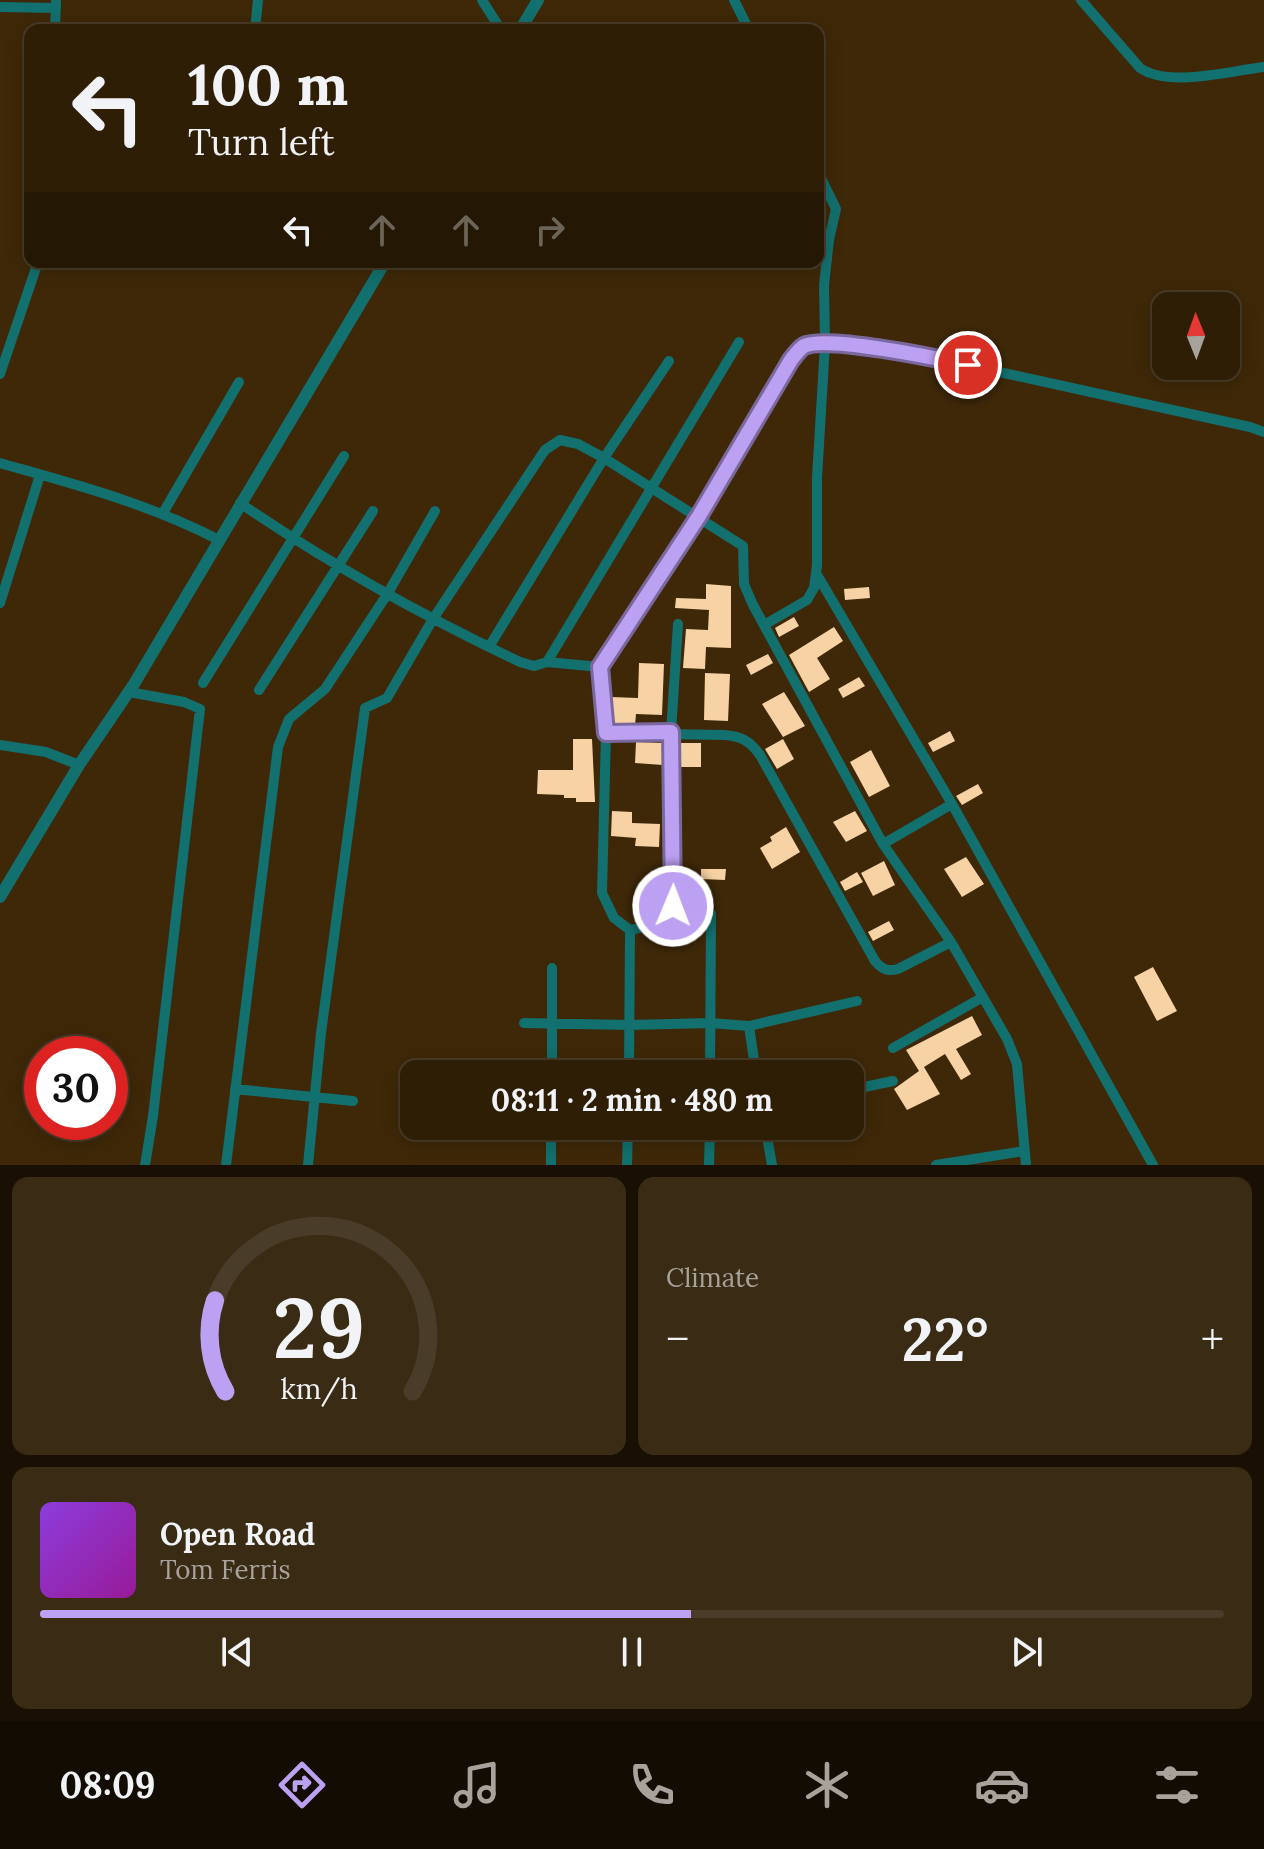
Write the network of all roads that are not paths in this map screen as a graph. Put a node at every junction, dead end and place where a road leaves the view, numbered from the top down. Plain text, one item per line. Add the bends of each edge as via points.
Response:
1 (258, 0) edge
2 (482, 0) edge
3 (538, 0) edge
4 (734, 0) edge
5 (1081, 0) edge
6 (56, 4) edge
7 (0, 7) edge
8 (55, 24) edge
9 (256, 24) edge
10 (497, 24) edge
11 (524, 24) edge
12 (746, 24) edge
13 (1264, 67) edge
14 (824, 184) edge
15 (36, 268) edge
16 (381, 268) edge
17 (739, 342) dead end
18 (825, 344) junction
19 (669, 361) dead end
20 (0, 374) edge
21 (239, 382) dead end
22 (1264, 432) edge
23 (344, 456) dead end
24 (604, 458) junction
25 (0, 463) edge
26 (40, 475) junction
27 (651, 486) junction
28 (240, 503) junction
29 (373, 511) dead end
30 (435, 511) dead end
31 (163, 513) junction
32 (699, 516) junction
33 (219, 540) junction
34 (293, 540) junction
35 (339, 566) junction
36 (816, 573) junction
37 (388, 593) junction
38 (0, 603) edge
39 (433, 619) junction
40 (678, 624) dead end
41 (764, 625) junction
42 (489, 647) junction
43 (547, 662) junction
44 (600, 667) junction
45 (203, 683) dead end
46 (259, 690) dead end
47 (129, 692) junction
48 (671, 732) junction
49 (606, 733) junction
50 (0, 745) edge
51 (79, 765) junction
52 (952, 804) junction
53 (883, 844) junction
54 (0, 897) edge
55 (711, 914) dead end
56 (630, 930) junction
57 (951, 942) junction
58 (552, 968) dead end
59 (983, 997) junction
60 (857, 1001) dead end
61 (524, 1023) dead end
62 (710, 1023) junction
63 (552, 1024) junction
64 (630, 1025) junction
65 (749, 1026) junction
66 (893, 1048) dead end
67 (552, 1060) edge
68 (629, 1060) edge
69 (710, 1060) edge
70 (754, 1060) edge
71 (893, 1081) dead end
72 (864, 1087) edge
73 (235, 1089) junction
74 (315, 1098) junction
75 (353, 1101) dead end
76 (551, 1140) edge
77 (628, 1140) edge
78 (710, 1140) edge
79 (768, 1140) edge
80 (1024, 1151) junction
81 (145, 1165) edge
82 (226, 1165) edge
83 (308, 1165) edge
84 (551, 1165) edge
85 (627, 1165) edge
86 (709, 1165) edge
87 (772, 1165) edge
88 (936, 1165) edge
89 (1026, 1165) edge
90 (1153, 1165) edge

1 - 9 street
2 - 10 street
3 - 11 street
4 - 12 street
5 - 13 street via 1150,75 1167,79
6 - 7 street
6 - 8 street
14 - 18 street via 836,209 824,285
15 - 20 street
16 - 28 street
17 - 27 street
18 - 22 street via 908,352
18 - 32 street via 806,345 791,360
18 - 36 street
19 - 24 street
21 - 31 street
23 - 34 street
24 - 27 street
24 - 39 street via 567,440 551,444
24 - 42 street
25 - 26 street
26 - 31 street
26 - 38 street
27 - 32 street
27 - 43 street
28 - 33 street
28 - 34 street
29 - 35 street
30 - 37 street
31 - 33 street
32 - 41 street via 743,546 744,584
32 - 44 street
33 - 47 street
34 - 35 street
34 - 45 street
35 - 37 street
35 - 46 street
36 - 41 street via 807,600
36 - 52 street
37 - 39 street
37 - 73 street via 325,689 289,719 278,747
39 - 42 street
39 - 74 street via 387,698 365,708
40 - 48 street
41 - 53 street
42 - 43 street via 534,666
43 - 44 street
44 - 49 street
47 - 51 street
47 - 81 street via 200,709
48 - 49 street
48 - 56 street via 673,906 666,916
48 - 57 street via 739,736 753,745 881,968 898,969
49 - 56 street via 602,893 614,918
50 - 51 street via 46,752
51 - 54 street
52 - 53 street
52 - 90 street
53 - 57 street
55 - 62 street
56 - 64 street
57 - 59 street
58 - 63 street
59 - 66 street
59 - 80 street via 1017,1064
60 - 65 street
61 - 63 street
62 - 64 street
62 - 65 street
62 - 69 street
63 - 64 street
63 - 67 street
64 - 68 street
65 - 70 street
71 - 72 street
73 - 74 street
73 - 82 street
74 - 75 street
74 - 83 street
76 - 84 street
77 - 85 street
78 - 86 street
79 - 87 street
80 - 88 street
80 - 89 street

